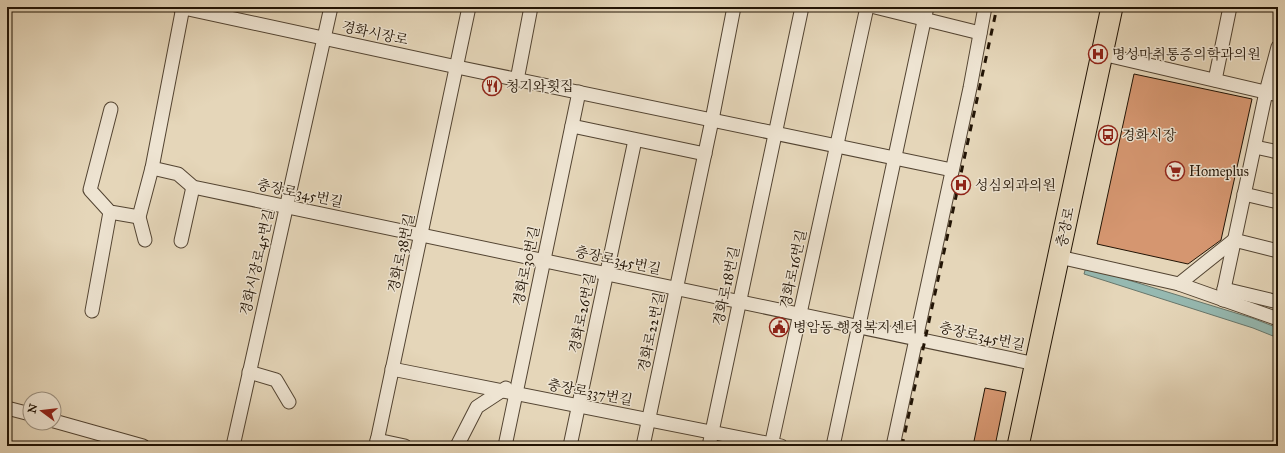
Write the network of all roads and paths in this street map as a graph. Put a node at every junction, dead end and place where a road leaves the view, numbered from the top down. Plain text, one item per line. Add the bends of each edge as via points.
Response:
1 (182, 7) edge
2 (331, 7) edge
3 (469, 7) edge
4 (531, 7) edge
5 (734, 7) edge
6 (802, 7) edge
7 (867, 7) edge
8 (875, 7) edge
9 (984, 7) edge
10 (1112, 7) edge
11 (1230, 7) edge
12 (926, 13) edge
13 (980, 33) junction
14 (324, 38) junction
15 (1278, 47) edge
16 (1102, 54) junction
17 (457, 67) junction
18 (517, 80) junction
19 (1215, 80) junction
20 (580, 92) junction
21 (1272, 93) edge
22 (111, 109) dead end
23 (712, 120) junction
24 (572, 126) junction
25 (775, 133) junction
26 (635, 140) junction
27 (836, 146) junction
28 (1255, 147) junction
29 (1278, 152) edge
30 (705, 154) junction
31 (894, 158) junction
32 (152, 168) junction
33 (952, 170) junction
34 (193, 187) junction
35 (1244, 194) junction
36 (1278, 202) edge
37 (286, 206) junction
38 (110, 212) junction
39 (139, 217) junction
40 (421, 235) junction
41 (145, 240) dead end
42 (1234, 240) junction
43 (181, 241) dead end
44 (1278, 251) edge
45 (1059, 257) junction
46 (544, 260) junction
47 (606, 274) junction
48 (1179, 284) junction
49 (676, 288) junction
50 (1223, 294) junction
51 (739, 301) junction
52 (1278, 302) edge
53 (92, 311) dead end
54 (800, 314) junction
55 (1278, 319) edge
56 (858, 326) junction
57 (916, 338) junction
58 (1036, 364) junction
59 (392, 368) junction
60 (249, 372) junction
61 (519, 379) junction
62 (502, 390) junction
63 (516, 393) junction
64 (289, 402) dead end
65 (578, 406) junction
66 (7, 408) edge
67 (22, 412) edge
68 (648, 420) junction
69 (62, 423) edge
70 (712, 432) junction
71 (376, 443) edge
72 (774, 445) edge
73 (144, 446) edge
74 (233, 446) edge
75 (405, 446) edge
76 (457, 446) edge
77 (505, 446) edge
78 (570, 446) edge
79 (643, 446) edge
80 (709, 446) edge
81 (833, 446) edge
82 (893, 446) edge
83 (1018, 446) edge

1 - 14 street, 경화시장로
1 - 32 street
2 - 14 street, 경화시장로45번길
3 - 17 street, 경화로38번길
4 - 18 street
5 - 23 street, 경화로22번길
6 - 25 street
7 - 27 street
8 - 12 street
9 - 13 street
10 - 16 main road, 충장로
11 - 19 street
12 - 13 street
12 - 31 street
13 - 33 street
14 - 17 street, 경화시장로
14 - 37 street, 경화시장로45번길
15 - 21 street
16 - 19 street
16 - 45 main road, 충장로
17 - 18 street, 경화시장로
17 - 40 street, 경화로38번길
18 - 20 street, 경화시장로
19 - 21 street
20 - 23 street, 경화시장로
20 - 24 street, 경화로30번길
21 - 28 street
22 - 38 street via 90,190
23 - 25 street, 경화시장로
23 - 30 street, 경화로22번길
24 - 26 street
24 - 46 street, 경화로30번길
25 - 27 street, 경화시장로
25 - 51 street, 경화로18번길
26 - 30 street
26 - 47 street, 경화로26번길
27 - 31 street, 경화시장로
27 - 54 street, 경화로16번길
28 - 29 street
28 - 35 street
30 - 49 street, 경화로22번길
31 - 33 street, 경화시장로
31 - 56 street
32 - 34 street via 178,174
32 - 39 street
33 - 57 street
34 - 37 street, 충장로345번길
34 - 43 street
35 - 36 street
35 - 42 street
37 - 40 street, 충장로345번길
37 - 60 street, 경화시장로45번길
38 - 39 street
38 - 53 street
39 - 41 street
40 - 46 street, 충장로345번길
40 - 59 street, 경화로38번길
42 - 44 street
42 - 48 street
42 - 50 street
45 - 48 street
45 - 58 main road, 충장로
46 - 47 street, 충장로345번길
46 - 61 street, 경화로30번길
47 - 49 street, 충장로345번길
47 - 65 street, 경화로26번길
48 - 50 street
49 - 51 street, 충장로345번길
49 - 68 street, 경화로22번길
50 - 52 street
50 - 55 street
51 - 54 street, 충장로345번길
51 - 70 street, 경화로18번길
54 - 56 street, 충장로345번길
54 - 72 street, 경화로16번길
56 - 57 street, 충장로345번길
56 - 81 street
57 - 58 street, 충장로345번길
57 - 82 street
58 - 83 main road, 충장로
59 - 62 street, 충장로337번길
59 - 71 street, 경화로38번길
60 - 64 street via 276,380
60 - 74 street, 경화시장로45번길
61 - 62 street
61 - 63 street, 경화로30번길
62 - 63 street, 충장로337번길
62 - 76 street via 477,407
63 - 65 street, 충장로337번길
63 - 77 street, 경화로30번길
65 - 68 street, 충장로337번길
65 - 78 street, 경화로26번길
66 - 67 street
68 - 70 street, 충장로337번길
68 - 79 street, 경화로22번길
69 - 73 street
70 - 72 street, 충장로337번길
70 - 80 street, 경화로18번길
71 - 75 street

